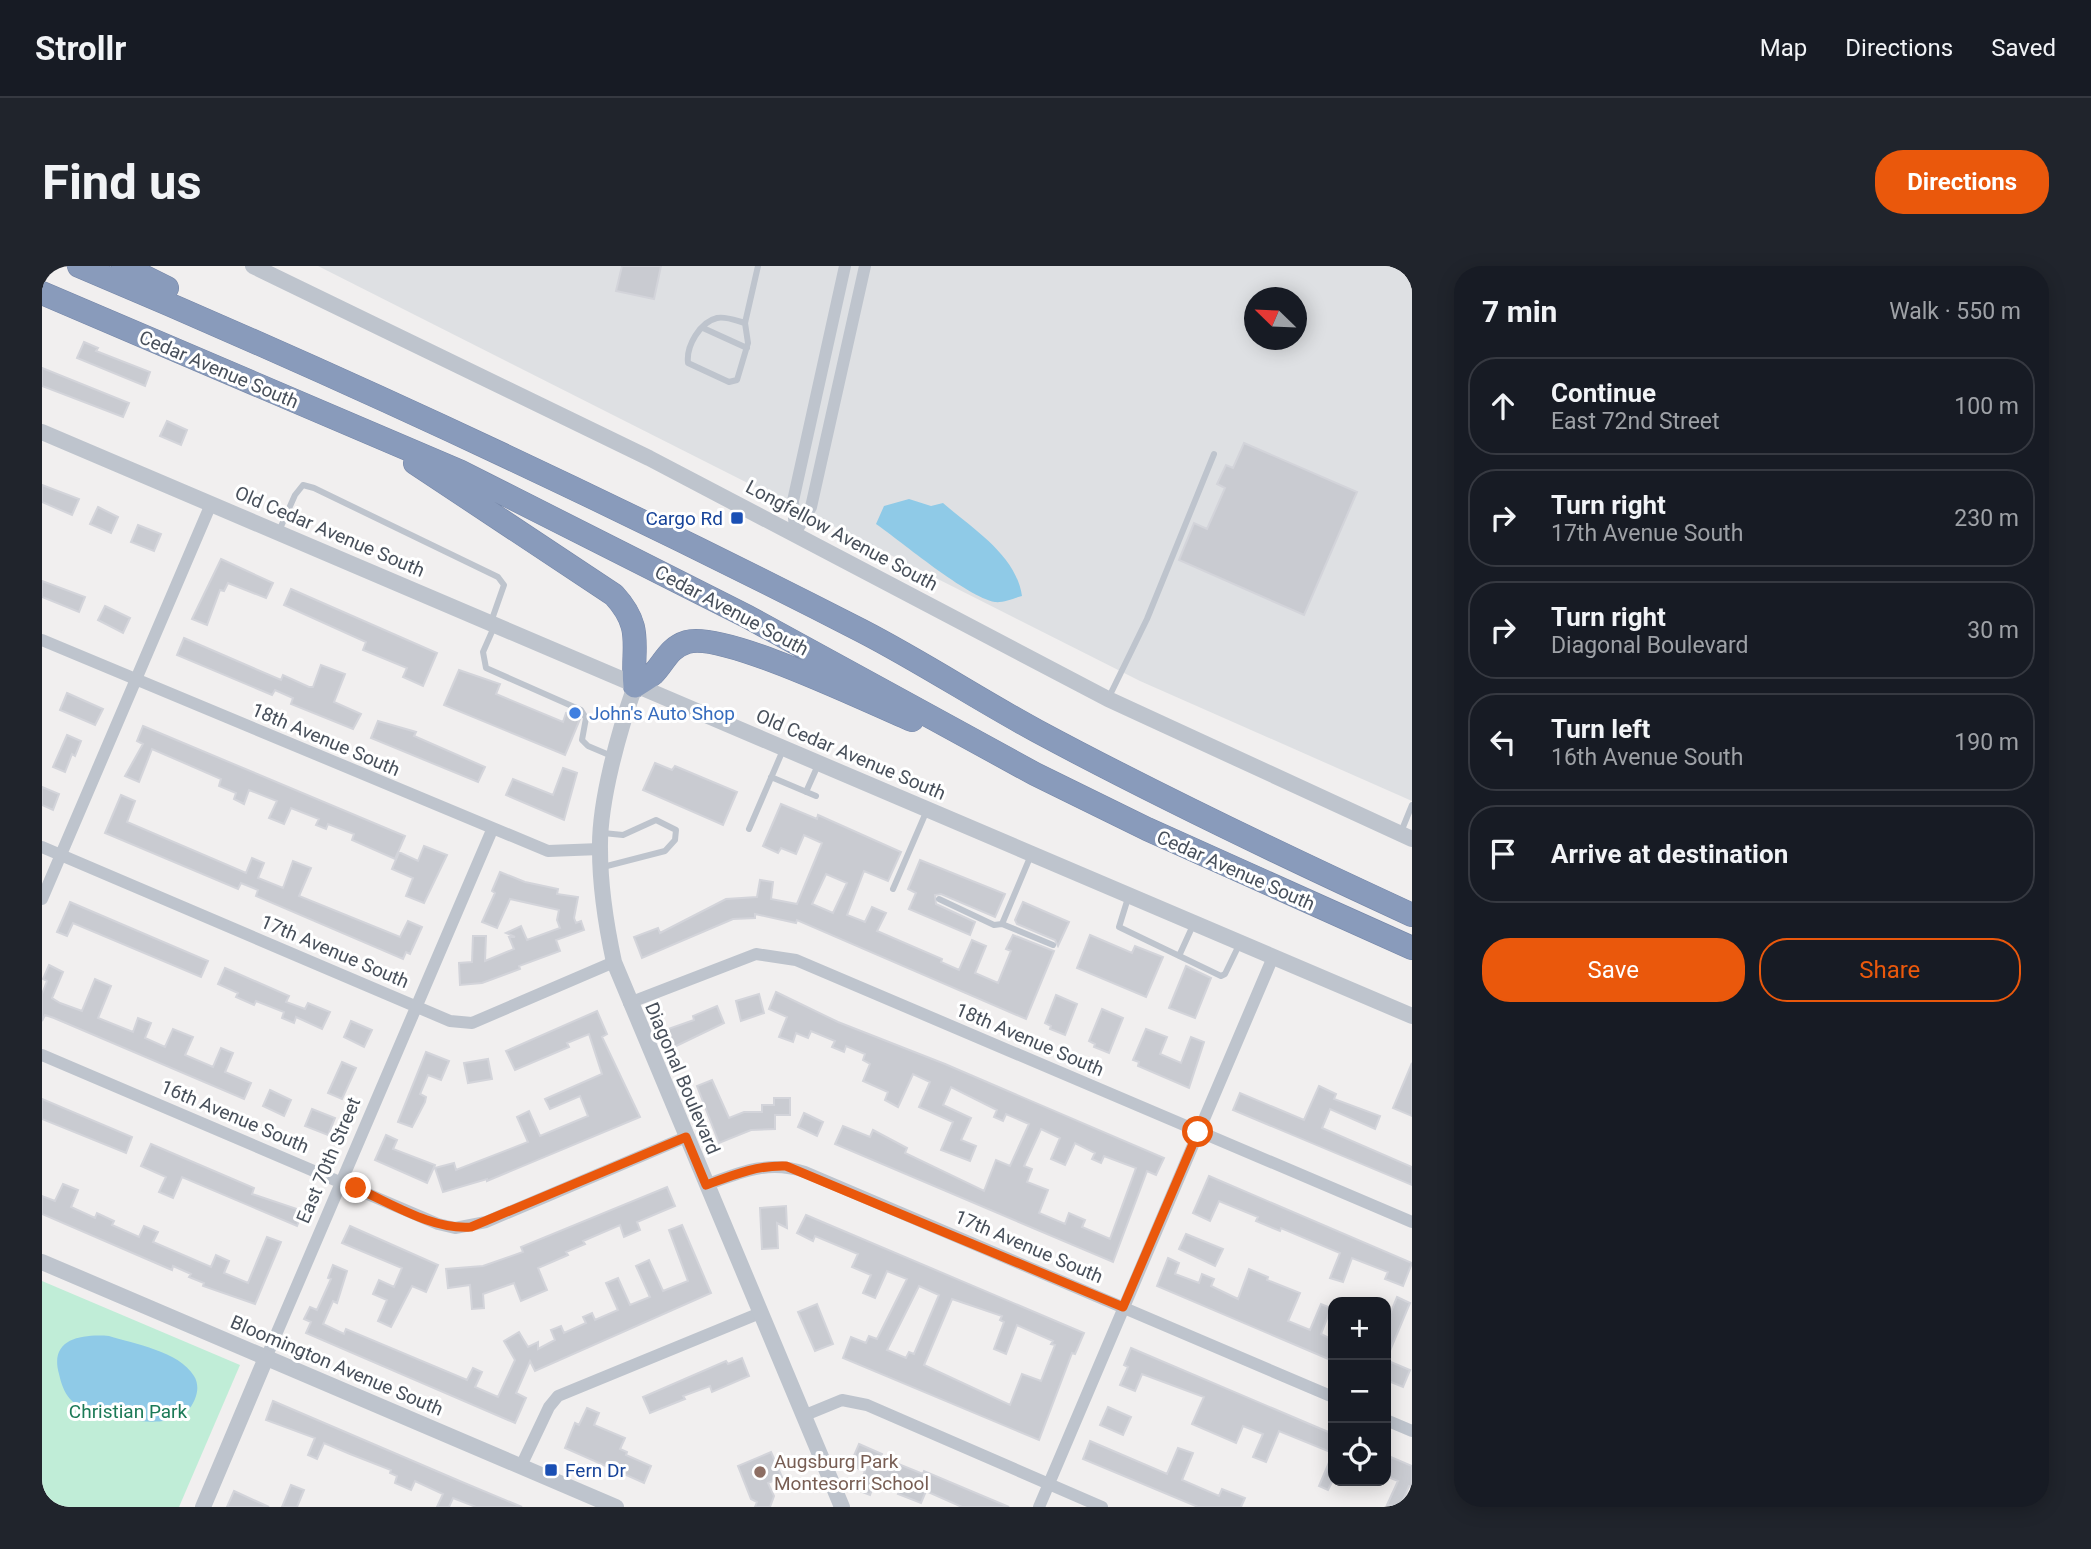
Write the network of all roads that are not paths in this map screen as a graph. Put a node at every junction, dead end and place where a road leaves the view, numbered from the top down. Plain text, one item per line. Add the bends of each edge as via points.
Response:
1 (79, 266) edge
2 (123, 266) edge
3 (253, 266) edge
4 (758, 266) edge
5 (845, 266) edge
6 (865, 266) edge
7 (42, 293) edge
8 (745, 323) junction
9 (703, 328) junction
10 (262, 346) junction
11 (747, 348) junction
12 (42, 432) edge
13 (372, 434) junction
14 (1214, 454) dead end
15 (211, 504) junction
16 (279, 531) junction
17 (795, 533) junction
18 (493, 623) junction
19 (42, 640) edge
20 (136, 680) junction
21 (635, 686) junction
22 (1108, 699) junction
23 (783, 748) junction
24 (616, 758) junction
25 (819, 763) junction
26 (1035, 774) junction
27 (771, 777) junction
28 (806, 792) junction
29 (816, 796) dead end
30 (1412, 805) edge
31 (928, 809) junction
32 (749, 829) dead end
33 (492, 830) junction
34 (1406, 837) edge
35 (600, 841) junction
36 (42, 847) edge
37 (1032, 853) junction
38 (61, 855) junction
39 (601, 868) junction
40 (893, 889) dead end
41 (1129, 895) junction
42 (42, 899) edge
43 (939, 900) dead end
44 (1412, 915) edge
45 (1194, 923) junction
46 (1002, 924) junction
47 (1240, 943) junction
48 (1053, 945) dead end
49 (1412, 948) edge
50 (1179, 956) junction
51 (1273, 957) junction
52 (614, 962) junction
53 (629, 1003) junction
54 (416, 1007) junction
55 (1412, 1016) edge
56 (42, 1055) edge
57 (1198, 1132) junction
58 (686, 1137) junction
59 (342, 1181) junction
60 (706, 1185) junction
61 (1412, 1222) edge
62 (42, 1262) edge
63 (1123, 1307) junction
64 (760, 1313) junction
65 (266, 1357) junction
66 (1328, 1395) edge
67 (803, 1416) junction
68 (1391, 1422) edge
69 (1412, 1431) edge
70 (522, 1466) junction
71 (1048, 1484) junction
72 (202, 1507) edge
73 (616, 1507) edge
74 (842, 1507) edge
75 (1039, 1507) edge
76 (1101, 1507) edge

1 - 10 highway, Cedar Avenue South
2 - 10 highway via 224,317
3 - 17 street, Longfellow Avenue South
4 - 8 lane
5 - 17 street via 793,501
6 - 17 street via 811,507
7 - 13 highway, Cedar Avenue South
8 - 9 lane via 721,317
8 - 11 lane
9 - 11 lane
9 - 11 lane via 692,343 687,359 691,366 733,382
10 - 44 highway, Cedar Avenue South via 629,513 868,634 1144,787
12 - 15 street, Old Cedar Avenue South
13 - 21 highway via 614,595 635,627
13 - 26 highway, Cedar Avenue South via 459,471 681,582
14 - 22 lane via 1147,618
15 - 16 street, Old Cedar Avenue South
15 - 20 street
16 - 18 street, Old Cedar Avenue South
16 - 18 lane via 295,495 303,485 313,488 498,577 504,584
17 - 22 street, Longfellow Avenue South
18 - 21 street, Old Cedar Avenue South
18 - 24 lane via 483,652 486,667 581,710 586,718 582,740
19 - 20 street, 18th Avenue South
20 - 33 street, 18th Avenue South
20 - 38 street
21 - 23 street, Old Cedar Avenue South
21 - 24 street, Diagonal Boulevard
21 - 26 highway via 684,643 722,643
22 - 34 street, Longfellow Avenue South
23 - 25 street, Old Cedar Avenue South
23 - 27 lane
24 - 35 street, Diagonal Boulevard
25 - 28 lane
25 - 31 street, Old Cedar Avenue South
26 - 49 highway, Cedar Avenue South via 1147,830
27 - 28 lane
27 - 32 lane
28 - 29 lane
30 - 34 lane
31 - 37 street, Old Cedar Avenue South
31 - 40 lane
33 - 35 street, 18th Avenue South via 548,851
33 - 54 street, East 70th Street
35 - 39 street, Diagonal Boulevard
35 - 39 lane via 656,820 676,830 676,840 665,851
36 - 38 street, 17th Avenue South
37 - 41 street, Old Cedar Avenue South
37 - 46 lane
38 - 42 street
38 - 54 street, 17th Avenue South
39 - 52 street, Diagonal Boulevard
41 - 45 street, Old Cedar Avenue South
41 - 50 lane via 1119,927
43 - 46 lane via 994,925
45 - 47 street, Old Cedar Avenue South
45 - 50 lane
46 - 48 lane
47 - 50 lane via 1221,976
47 - 51 street, Old Cedar Avenue South
51 - 55 street, Old Cedar Avenue South
51 - 57 street
52 - 53 street, Diagonal Boulevard
52 - 54 street, 17th Avenue South via 472,1023 450,1021
53 - 57 street, 18th Avenue South via 736,959 776,955
53 - 58 street, Diagonal Boulevard
54 - 59 street, East 70th Street
56 - 59 street, 16th Avenue South
57 - 61 street, 18th Avenue South
57 - 63 street
58 - 59 street, 16th Avenue South via 471,1227 438,1224
58 - 60 street, Diagonal Boulevard
59 - 65 street, East 70th Street
60 - 63 street, 17th Avenue South via 757,1167 786,1166
60 - 64 street, Diagonal Boulevard
62 - 65 street, Bloomington Avenue South
63 - 66 street, 17th Avenue South
63 - 71 street
64 - 67 street, Diagonal Boulevard
64 - 70 street via 558,1396
65 - 70 street, Bloomington Avenue South
65 - 72 street, East 70th Street
67 - 71 street via 842,1400 867,1405
67 - 74 street, Diagonal Boulevard
68 - 69 street
70 - 73 street, Bloomington Avenue South
71 - 75 street
71 - 76 street

